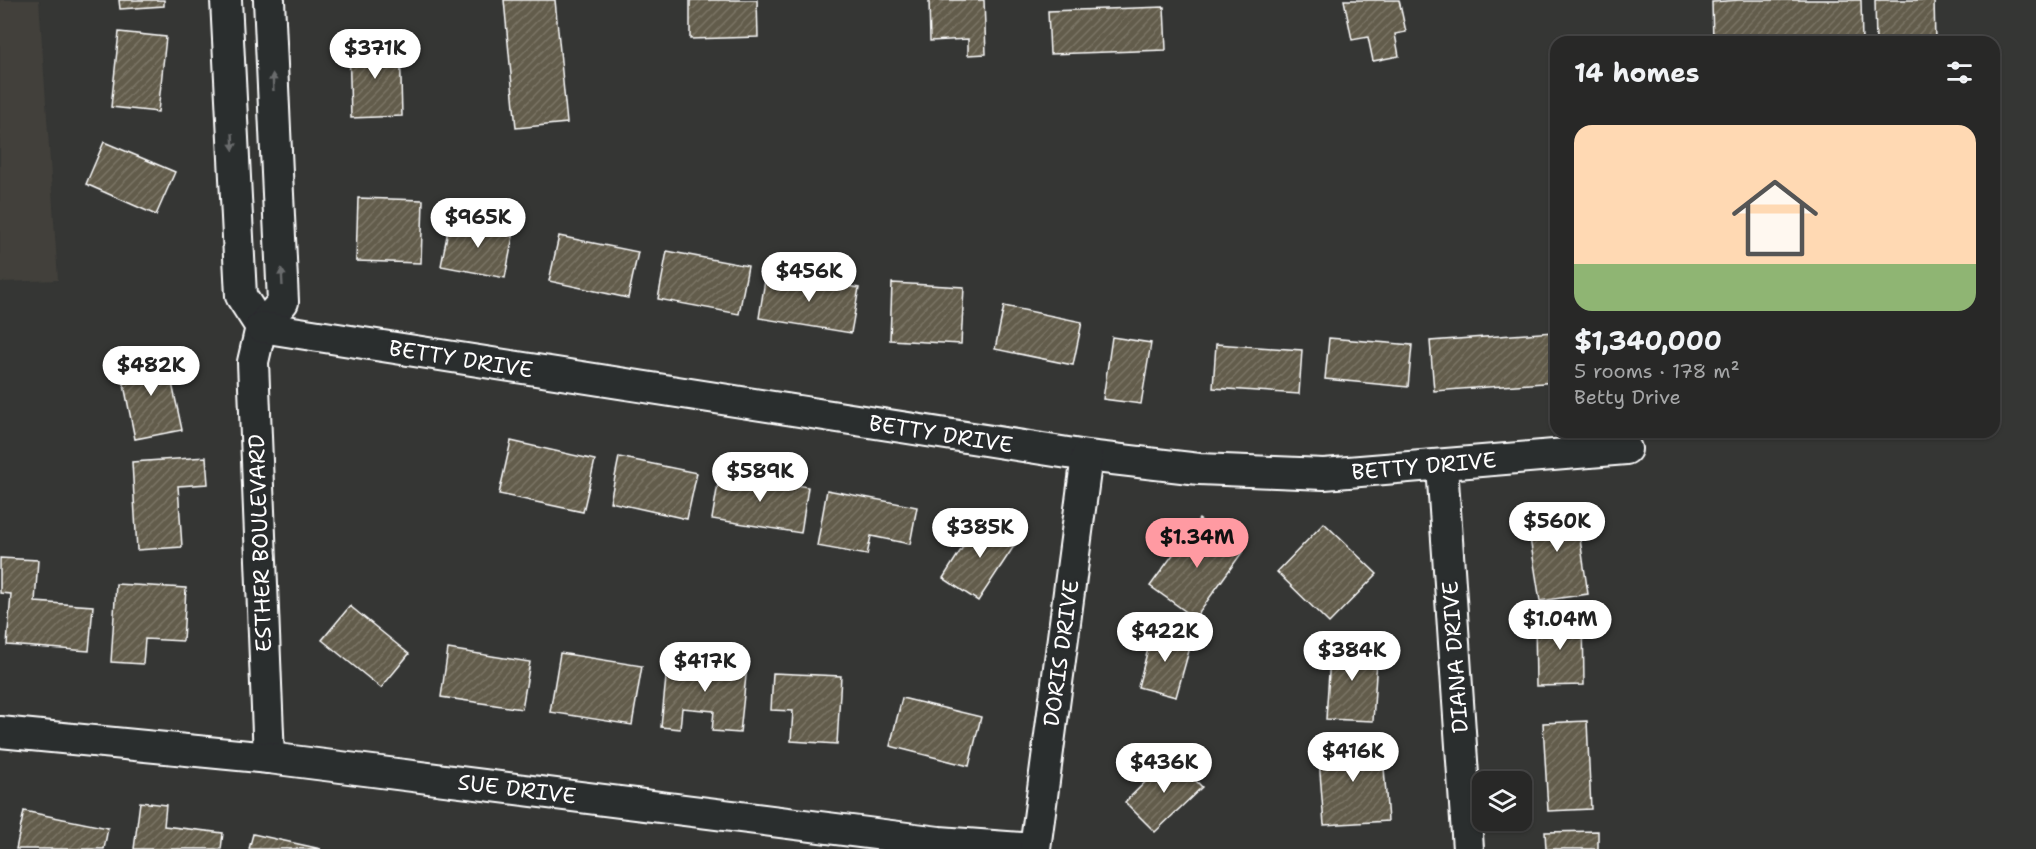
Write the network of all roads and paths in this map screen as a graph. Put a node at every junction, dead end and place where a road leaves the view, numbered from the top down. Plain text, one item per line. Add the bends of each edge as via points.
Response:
1 (226, 0) edge
2 (269, 0) edge
3 (261, 327) junction
4 (1626, 449) dead end
5 (1087, 456) junction
6 (1442, 466) junction
7 (0, 732) edge
8 (269, 758) junction
9 (1035, 849) edge
10 (1468, 849) edge

1 -> 3 street via 241,296
3 -> 2 street, ESTHER BOULEVARD via 283,302
3 - 5 street, BETTY DRIVE
3 - 8 street, ESTHER BOULEVARD via 253,362
4 - 6 street, BETTY DRIVE
5 - 6 street, BETTY DRIVE via 1199,469 1324,474
5 - 9 street, DORIS DRIVE
6 - 10 street, DIANA DRIVE
7 - 8 street, SUE DRIVE
8 - 9 street, SUE DRIVE via 939,842

